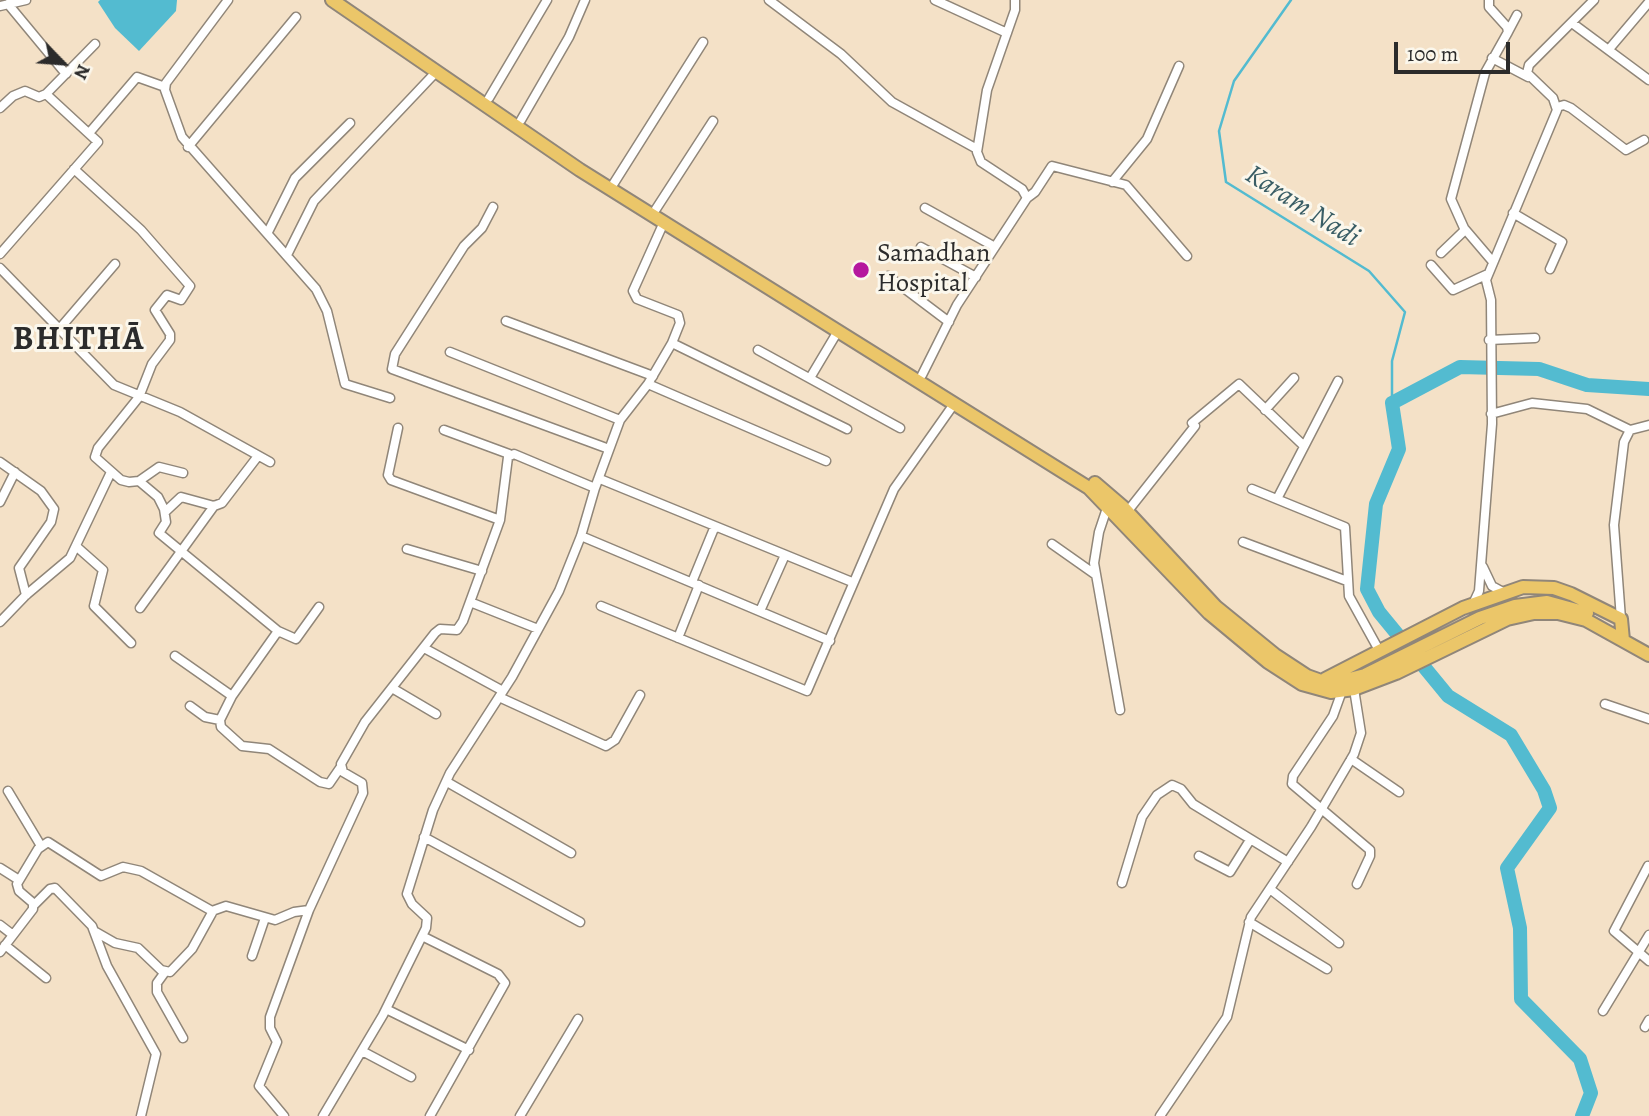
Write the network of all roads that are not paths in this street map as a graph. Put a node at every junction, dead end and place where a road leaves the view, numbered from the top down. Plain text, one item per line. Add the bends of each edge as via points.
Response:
1 (26, 0) edge
2 (228, 0) edge
3 (332, 0) edge
4 (346, 0) edge
5 (547, 0) edge
6 (585, 0) edge
7 (769, 0) edge
8 (935, 0) edge
9 (1015, 0) edge
10 (1489, 0) edge
11 (1594, 0) edge
12 (1649, 2) edge
13 (4, 5) edge
14 (1517, 15) dead end
15 (296, 17) dead end
16 (1572, 23) junction
17 (1508, 32) junction
18 (1007, 33) junction
19 (703, 42) dead end
20 (95, 44) dead end
21 (1610, 48) junction
22 (1492, 58) junction
23 (1180, 66) dead end
24 (437, 71) junction
25 (66, 74) junction
26 (1528, 77) junction
27 (1649, 80) edge
28 (165, 87) junction
29 (46, 94) junction
30 (489, 98) junction
31 (1558, 107) junction
32 (0, 108) edge
33 (521, 120) junction
34 (713, 121) dead end
35 (351, 123) dead end
36 (90, 132) junction
37 (539, 138) junction
38 (1644, 140) dead end
39 (188, 147) junction
40 (978, 149) junction
41 (74, 170) junction
42 (1112, 182) junction
43 (614, 183) junction
44 (1027, 198) junction
45 (493, 207) dead end
46 (925, 208) dead end
47 (656, 209) junction
48 (1513, 213) junction
49 (664, 222) junction
50 (1465, 230) junction
51 (268, 232) junction
52 (921, 247) dead end
53 (995, 247) junction
54 (1441, 253) dead end
55 (0, 254) edge
56 (287, 255) junction
57 (1187, 256) dead end
58 (1493, 262) junction
59 (115, 264) dead end
60 (1431, 265) dead end
61 (0, 268) edge
62 (1549, 269) dead end
63 (1488, 274) junction
64 (888, 275) dead end
65 (976, 277) junction
66 (506, 321) dead end
67 (949, 322) junction
68 (61, 327) junction
69 (838, 331) junction
70 (1535, 338) dead end
71 (1489, 340) junction
72 (671, 343) junction
73 (758, 350) dead end
74 (450, 352) dead end
75 (922, 375) junction
76 (810, 378) junction
77 (1294, 378) dead end
78 (650, 380) junction
79 (1338, 381) dead end
80 (139, 397) junction
81 (390, 398) dead end
82 (954, 404) junction
83 (1265, 410) junction
84 (1492, 414) junction
85 (620, 420) junction
86 (1649, 425) edge
87 (398, 428) dead end
88 (900, 428) dead end
89 (847, 429) dead end
90 (444, 430) dead end
91 (1630, 430) junction
92 (1304, 446) junction
93 (608, 449) junction
94 (509, 454) junction
95 (258, 456) junction
96 (826, 461) dead end
97 (0, 462) edge
98 (270, 462) dead end
99 (15, 472) junction
100 (111, 472) junction
101 (183, 473) dead end
102 (600, 479) junction
103 (139, 481) junction
104 (595, 488) junction
105 (1252, 489) dead end
106 (1277, 499) junction
107 (0, 502) edge
108 (1108, 505) junction
109 (214, 506) junction
110 (165, 512) junction
111 (1127, 512) junction
112 (500, 520) junction
113 (715, 526) junction
114 (582, 536) junction
115 (1243, 541) dead end
116 (1052, 544) dead end
117 (77, 547) junction
118 (407, 549) dead end
119 (181, 550) junction
120 (785, 555) junction
121 (1482, 564) junction
122 (482, 571) junction
123 (1096, 575) junction
124 (1348, 580) junction
125 (852, 582) junction
126 (695, 583) junction
127 (1503, 592) junction
128 (26, 595) junction
129 (470, 603) junction
130 (600, 606) dead end
131 (1468, 606) junction
132 (319, 607) dead end
133 (140, 608) dead end
134 (760, 611) junction
135 (0, 622) edge
136 (538, 629) junction
137 (1623, 630) junction
138 (278, 631) junction
139 (678, 638) junction
140 (830, 641) junction
141 (131, 643) dead end
142 (1649, 645) edge
143 (424, 648) junction
144 (1382, 651) junction
145 (1649, 655) edge
146 (175, 656) dead end
147 (1394, 667) junction
148 (1305, 680) junction
149 (1321, 681) junction
150 (392, 688) junction
151 (1348, 690) junction
152 (501, 694) junction
153 (640, 695) dead end
154 (232, 696) junction
155 (1605, 704) dead end
156 (190, 706) dead end
157 (1120, 710) dead end
158 (436, 714) dead end
159 (1649, 719) edge
160 (220, 720) junction
161 (1351, 758) junction
162 (340, 768) junction
163 (447, 782) junction
164 (8, 791) dead end
165 (1399, 792) dead end
166 (1321, 811) junction
167 (424, 837) junction
168 (1250, 840) junction
169 (41, 846) junction
170 (571, 853) dead end
171 (1199, 856) dead end
172 (1288, 862) junction
173 (1648, 866) edge
174 (0, 868) edge
175 (19, 880) junction
176 (1122, 883) dead end
177 (1357, 884) dead end
178 (1270, 889) junction
179 (34, 905) junction
180 (218, 909) junction
181 (309, 910) junction
182 (265, 918) junction
183 (580, 922) dead end
184 (1249, 922) junction
185 (0, 925) edge
186 (94, 930) junction
187 (13, 934) junction
188 (1649, 935) edge
189 (422, 936) junction
190 (1339, 943) dead end
191 (3, 948) edge
192 (1639, 953) junction
193 (252, 956) dead end
194 (1649, 961) edge
195 (1327, 969) dead end
196 (166, 972) junction
197 (46, 978) dead end
198 (386, 1009) junction
199 (1604, 1010) dead end
200 (578, 1019) dead end
201 (183, 1038) dead end
202 (469, 1050) junction
203 (362, 1051) junction
204 (411, 1077) dead end
205 (141, 1116) edge
206 (284, 1116) edge
207 (323, 1116) edge
208 (430, 1116) edge
209 (520, 1116) edge
210 (1160, 1116) edge

1 - 13 street
2 - 28 street
3 - 24 main road
4 - 30 main road
5 - 30 street
6 - 33 street
7 - 40 street via 841,54 892,102
8 - 18 street
9 - 18 street
10 - 17 street via 1489,7
11 - 16 street
12 - 21 street
13 - 25 street
14 - 17 street
15 - 39 street
16 - 21 street
16 - 26 street via 1530,65
17 - 22 street
18 - 40 street via 987,90
19 - 43 street
20 - 25 street
21 - 27 street
22 - 26 street
22 - 50 street via 1452,196
23 - 42 street via 1147,139
24 - 37 main road
24 - 56 street via 314,201
25 - 29 street
26 - 31 street
28 - 36 street via 137,77
28 - 39 street
29 - 32 street via 39,97 25,91
29 - 36 street
30 - 33 main road
31 - 38 street via 1571,108 1626,150
31 - 48 street
33 - 37 main road
34 - 47 street
35 - 51 street via 295,178
36 - 41 street via 98,143
37 - 43 main road
37 - 49 main road
39 - 51 street
40 - 44 street via 981,162 1022,189
41 - 55 street
41 - 80 street via 141,230 190,286 181,300 167,295 155,310 170,337 152,364
42 - 44 street via 1052,166
42 - 57 street via 1128,187
43 - 47 main road
44 - 53 street
45 - 93 street via 395,354 392,369
46 - 53 street
47 - 75 main road
48 - 58 street
48 - 62 street via 1562,242
49 - 69 main road
49 - 72 street via 633,291 637,299 678,315 680,323
50 - 54 street
50 - 58 street
51 - 56 street
52 - 65 street
53 - 65 street
56 - 81 street via 316,289 327,311 345,384
58 - 63 street
59 - 68 street
60 - 63 street via 1453,290
61 - 68 street
63 - 71 street
64 - 67 street
65 - 67 street
66 - 78 street
67 - 75 street
68 - 80 street via 103,376
69 - 76 street
69 - 82 main road
70 - 71 street
71 - 84 street
72 - 78 street
72 - 89 street
73 - 76 street
74 - 85 street
75 - 111 main road via 1086,477
76 - 88 street
77 - 83 street
78 - 85 street
78 - 96 street
79 - 92 street
80 - 95 street via 180,412
80 - 100 street via 96,453 97,461
82 - 108 main road
82 - 125 street via 900,477
83 - 92 street
83 - 111 street via 1237,384 1193,425
84 - 91 street via 1532,404 1587,409
84 - 121 street
85 - 93 street
86 - 91 street
87 - 112 street via 388,475 391,480
90 - 94 street
91 - 137 street via 1624,442 1614,525
92 - 106 street
93 - 102 street
94 - 104 street
94 - 112 street
95 - 98 street
95 - 109 street via 222,503
97 - 99 street
99 - 107 street
99 - 128 street via 41,491 54,509 51,522 19,568
100 - 103 street via 121,480
100 - 117 street
101 - 103 street via 159,467
102 - 104 street
102 - 113 street
103 - 110 street via 158,497
104 - 114 street
105 - 106 street
106 - 124 street via 1345,527
108 - 123 street via 1094,553
108 - 148 main road via 1209,613 1268,662
109 - 110 street via 181,497
109 - 119 street
110 - 119 street via 166,522 159,533
111 - 148 main road via 1207,598
112 - 122 street
113 - 120 street
113 - 126 street
114 - 126 street
114 - 136 street
115 - 124 street
116 - 123 street
117 - 128 street via 64,566
117 - 141 street via 103,570 94,606
118 - 122 street
119 - 133 street
119 - 138 street
120 - 125 street
120 - 134 street
121 - 127 street via 1492,586
121 - 131 street via 1479,591
122 - 129 street
123 - 157 street
124 - 144 street via 1349,596
125 - 140 street
126 - 134 street
126 - 139 street
127 - 131 main road
127 - 137 main road via 1554,588
128 - 135 street
129 - 136 street
129 - 143 street via 457,630 440,629
130 - 139 street
131 - 144 main road
132 - 138 street via 296,639
134 - 140 street
136 - 152 street
137 - 142 main road
137 - 145 main road
137 - 147 main road via 1558,613 1518,615 1483,624
138 - 154 street
139 - 140 street via 803,691 810,688
143 - 150 street
143 - 152 street
144 - 149 main road
146 - 154 street
147 - 149 main road via 1351,680
147 - 151 main road
148 - 149 main road
148 - 151 main road via 1322,690
150 - 158 street
150 - 162 street via 365,722
151 - 161 street via 1361,733
151 - 166 street via 1292,780
152 - 153 street via 606,746 615,740
152 - 163 street
154 - 160 street
155 - 159 street
156 - 160 street via 205,717
160 - 162 street via 236,742 251,749 269,749 320,782 329,784
161 - 165 street
161 - 166 street
162 - 181 street via 360,781 363,793
163 - 167 street
163 - 170 street
164 - 169 street
166 - 172 street
166 - 177 street via 1370,850
167 - 183 street
167 - 189 street via 407,894 427,918
168 - 171 street via 1230,872
168 - 172 street
168 - 176 street via 1193,804 1177,786 1167,787 1142,817
169 - 175 street
169 - 180 street via 52,844 101,876 123,867 141,871
172 - 178 street
173 - 192 street via 1614,929 1615,935
174 - 175 street
175 - 179 street via 19,891
178 - 184 street
178 - 190 street
179 - 186 street via 55,888
179 - 187 street
180 - 182 street
180 - 196 street via 192,949
181 - 182 street via 275,920
181 - 206 street via 270,1017 276,1048 258,1086
182 - 193 street
184 - 195 street
184 - 210 street via 1227,1017
185 - 187 street
186 - 196 street via 115,943 138,948
186 - 205 street via 122,997 156,1054
187 - 191 street
188 - 192 street
189 - 198 street
189 - 202 street via 503,978 503,989
191 - 197 street
192 - 194 street
192 - 199 street
196 - 201 street via 157,983 157,992
198 - 202 street
198 - 203 street
200 - 209 street
202 - 208 street
203 - 204 street
203 - 207 street

